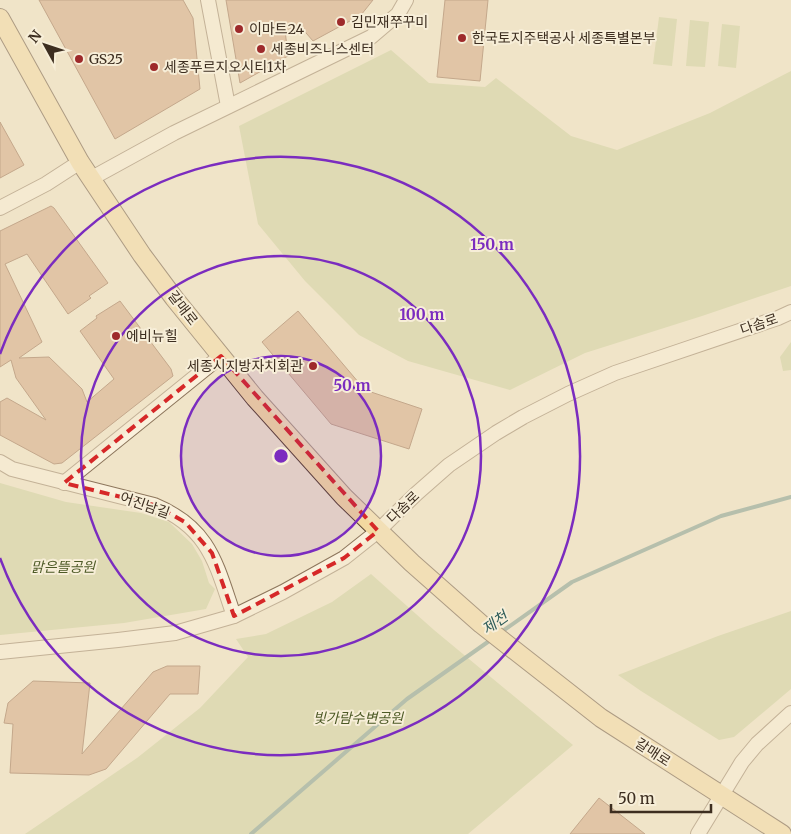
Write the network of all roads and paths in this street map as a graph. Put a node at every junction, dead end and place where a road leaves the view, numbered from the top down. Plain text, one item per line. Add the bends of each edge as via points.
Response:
1 (208, 0) edge
2 (406, 0) edge
3 (0, 18) edge
4 (228, 106) junction
5 (80, 162) junction
6 (92, 178) junction
7 (0, 208) edge
8 (791, 312) edge
9 (221, 356) junction
10 (0, 462) edge
11 (64, 482) junction
12 (378, 531) junction
13 (234, 616) junction
14 (0, 652) edge
15 (791, 713) edge
16 (722, 796) junction
17 (698, 834) edge
18 (782, 834) edge

1 - 4 street
2 - 4 street via 398,14 371,37
3 - 5 main road, 갈매로
4 - 6 street
5 - 6 main road, 갈매로
5 - 7 street
6 - 9 main road, 갈매로 via 142,255
8 - 12 street, 다솜로 via 615,373 523,417 449,465
9 - 11 street
9 - 12 main road, 갈매로 via 291,438
10 - 11 street, 어진남길 via 12,469
11 - 13 street, 어진남길 via 154,505 185,522 212,553
12 - 13 street, 다솜로 via 344,558
12 - 16 main road, 갈매로 via 481,624 601,718
13 - 14 street, 다솜로 via 175,633
15 - 16 street via 742,762
16 - 17 street
16 - 18 main road, 갈매로

